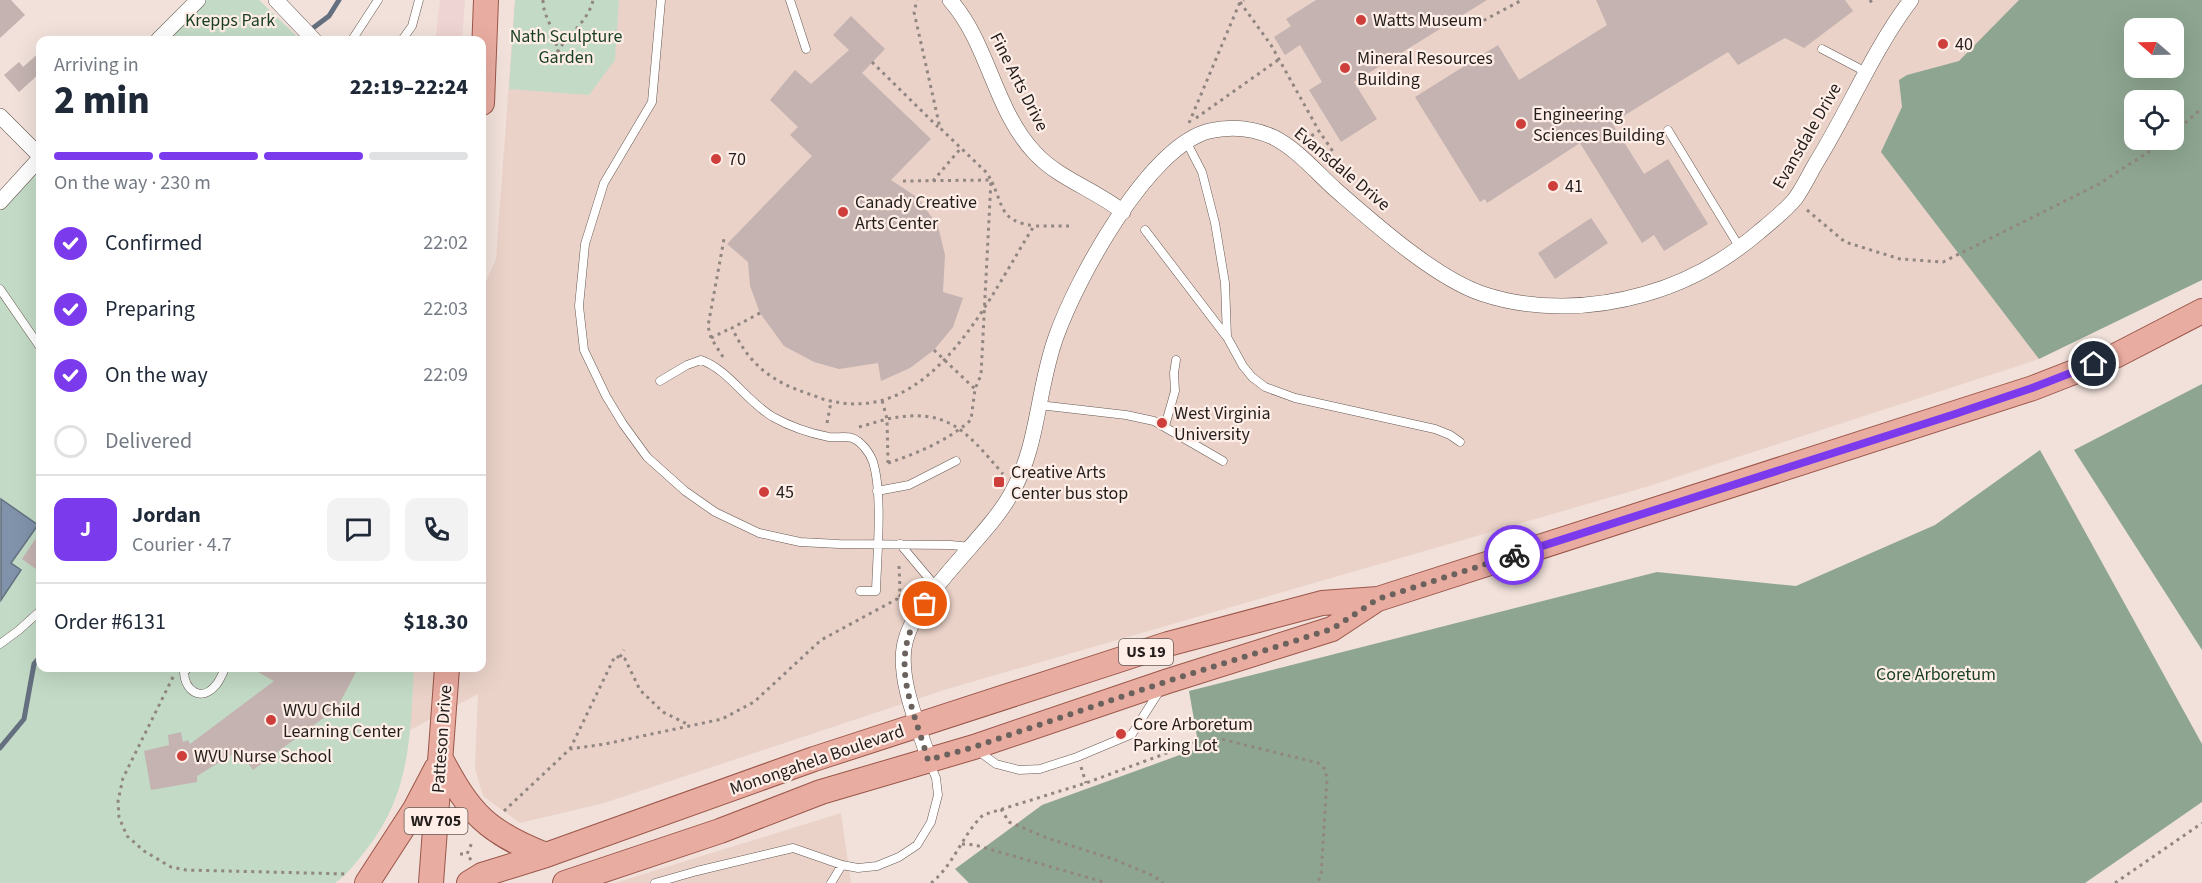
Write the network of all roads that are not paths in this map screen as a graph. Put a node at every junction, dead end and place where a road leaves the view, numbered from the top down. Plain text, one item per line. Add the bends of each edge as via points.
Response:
1 (198, 0) edge
2 (276, 0) edge
3 (378, 0) edge
4 (419, 0) edge
5 (486, 0) edge
6 (661, 0) edge
7 (790, 0) edge
8 (950, 0) edge
9 (1911, 0) edge
10 (162, 36) edge
11 (310, 36) edge
12 (355, 36) edge
13 (405, 36) edge
14 (484, 36) edge
15 (806, 49) dead end
16 (1822, 49) dead end
17 (1866, 72) junction
18 (0, 116) edge
19 (1668, 130) dead end
20 (1186, 141) junction
21 (36, 153) edge
22 (36, 162) edge
23 (0, 202) edge
24 (1123, 212) junction
25 (1144, 230) dead end
26 (1740, 248) junction
27 (0, 289) edge
28 (2202, 311) edge
29 (1227, 337) junction
30 (36, 341) edge
31 (1176, 360) dead end
32 (660, 381) dead end
33 (1037, 405) junction
34 (1165, 426) junction
35 (1460, 442) dead end
36 (956, 461) dead end
37 (1222, 461) dead end
38 (877, 491) junction
39 (878, 544) junction
40 (900, 544) junction
41 (971, 547) junction
42 (937, 588) junction
43 (860, 591) dead end
44 (1378, 599) junction
45 (36, 614) edge
46 (0, 644) edge
47 (184, 672) edge
48 (223, 672) edge
49 (447, 672) edge
50 (1165, 682) junction
51 (918, 726) junction
52 (974, 747) junction
53 (441, 759) junction
54 (928, 760) junction
55 (546, 855) junction
56 (842, 865) junction
57 (471, 873) edge
58 (360, 879) edge
59 (431, 883) edge
60 (565, 883) edge
61 (655, 883) edge
62 (831, 883) edge

1 - 10 street
2 - 11 street
3 - 12 lane
4 - 13 lane
5 - 14 main road
6 - 39 lane via 652,102 604,183 585,244 579,306 584,350 606,396 647,457 715,512 759,532 800,542
7 - 15 lane
8 - 24 street, Fine Arts Drive via 974,38 1016,129 1035,154
9 - 17 street, Evansdale Drive via 1894,21
16 - 17 lane
17 - 26 street, Evansdale Drive via 1794,199
18 - 21 street
19 - 26 lane
20 - 24 street, Evansdale Drive via 1157,166
20 - 26 street, Evansdale Drive via 1212,130 1238,128 1275,138 1431,266 1481,293 1516,302 1557,306 1632,298 1672,287
20 - 29 lane via 1202,172 1215,223 1225,283
22 - 23 street
24 - 33 street, Evansdale Drive via 1097,248 1078,286 1056,337
25 - 29 lane
27 - 30 lane
28 - 44 main road, Monongahela Boulevard / US 19 via 2115,356 2032,388
29 - 35 lane via 1243,366 1264,387 1295,398 1435,429
31 - 34 lane via 1175,392
32 - 38 lane via 701,360 712,364 750,400 784,423 831,437 852,438 865,447 873,460
33 - 34 lane via 1126,416
33 - 41 street, Evansdale Drive via 1025,467 1010,498
34 - 37 lane
36 - 38 lane via 909,485
38 - 39 lane
39 - 40 lane
39 - 43 lane via 876,591
40 - 41 lane
40 - 42 lane
41 - 42 street, Evansdale Drive
42 - 51 street, Evansdale Drive via 914,620 904,646 904,675
44 - 50 main road, Monongahela Boulevard / US 19 via 1332,629
44 - 51 main road, Monongahela Boulevard / US 19 via 1322,603 1168,644
45 - 46 lane
47 - 48 lane via 189,690 198,693 215,687
49 - 53 main road, Patteson Drive / WV 705
50 - 52 main road, Monongahela Boulevard / US 19
50 - 52 lane via 1132,735 1077,757 1040,769 1019,770 996,764
51 - 54 street, Evansdale Drive
51 - 55 main road, Monongahela Boulevard / US 19
52 - 54 main road, Monongahela Boulevard / US 19
53 - 55 main road via 464,799 488,826
53 - 58 main road via 415,809
53 - 59 main road, Patteson Drive / WV 705
54 - 56 lane via 938,795 931,822 917,845 877,866
54 - 60 main road, Monongahela Boulevard / US 19 via 821,792
55 - 57 main road, Monongahela Boulevard / US 19 via 482,875
56 - 61 lane via 793,848
56 - 62 lane

